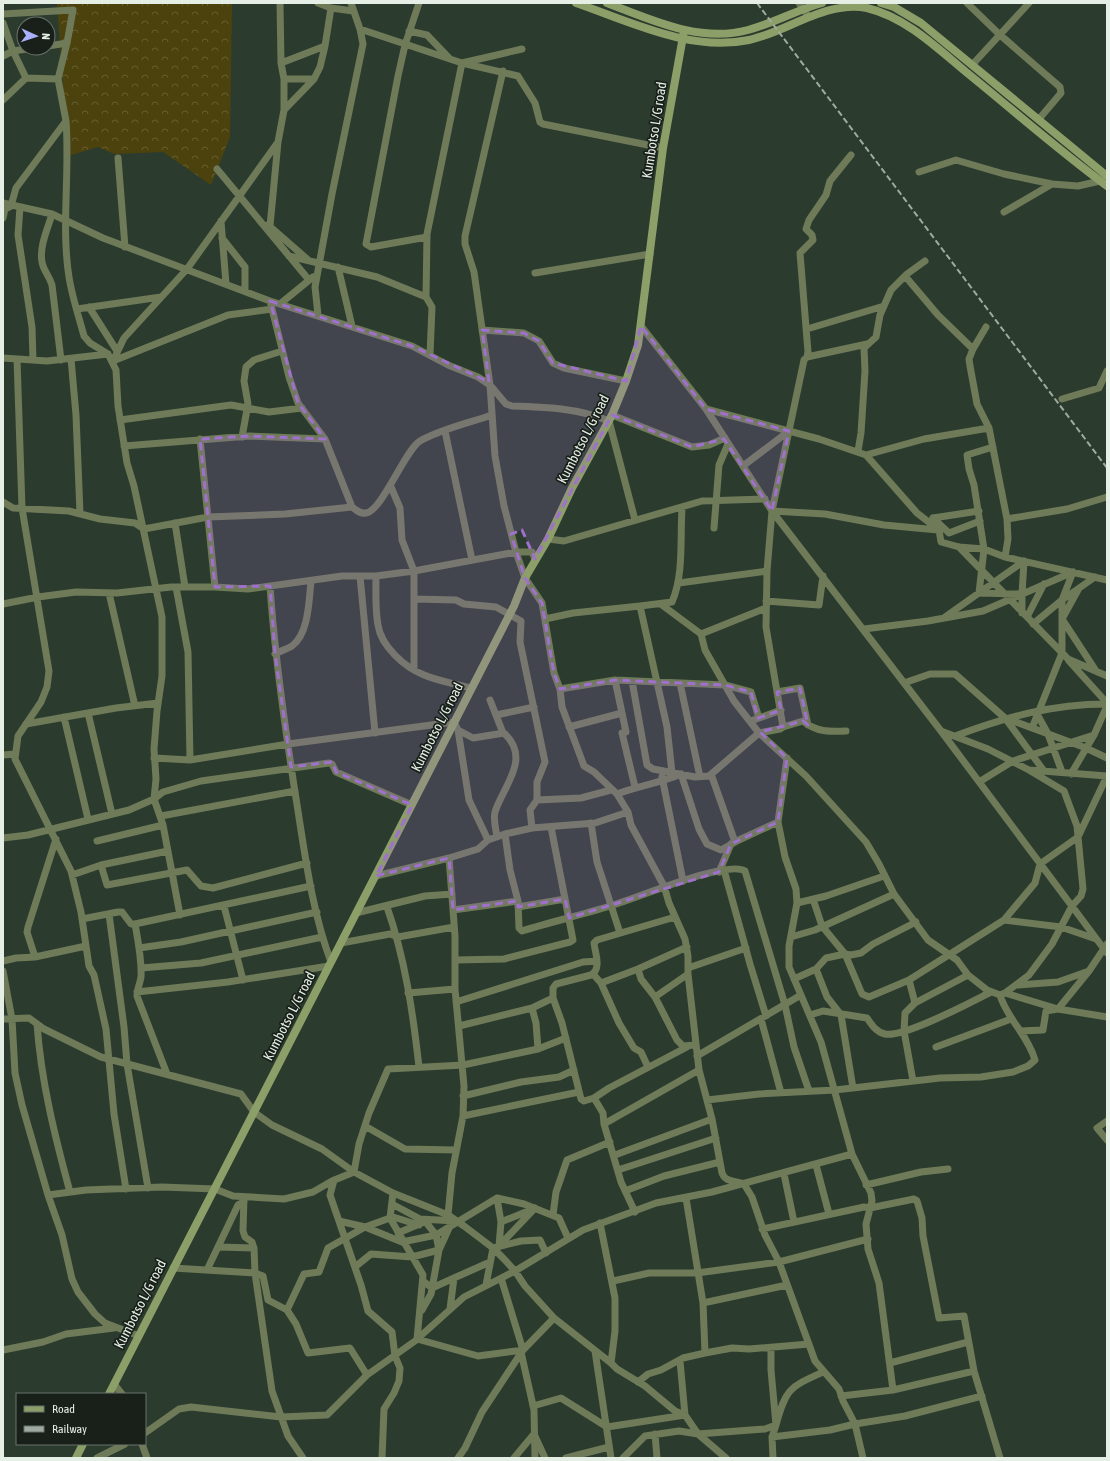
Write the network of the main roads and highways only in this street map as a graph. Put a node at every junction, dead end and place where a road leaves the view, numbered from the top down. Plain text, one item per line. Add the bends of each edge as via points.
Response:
1 (576, 3) edge
2 (607, 3) edge
3 (822, 3) edge
4 (881, 3) edge
5 (802, 6) edge
6 (683, 35) junction
7 (1107, 176) edge
8 (1107, 186) edge
9 (110, 1393) edge
10 (83, 1445) edge
11 (76, 1458) edge

1 - 6 main road
2 - 6 main road
3 - 5 main road
4 - 7 main road via 894,7 921,23
5 - 6 main road via 772,23 746,31
6 - 8 main road via 706,43 749,40 820,13 848,7 866,8 910,27 1072,161
6 - 9 main road, Kumbotso L/G road via 663,148 638,345 611,418 525,578 510,614 471,688 456,726 412,805
10 - 11 main road

